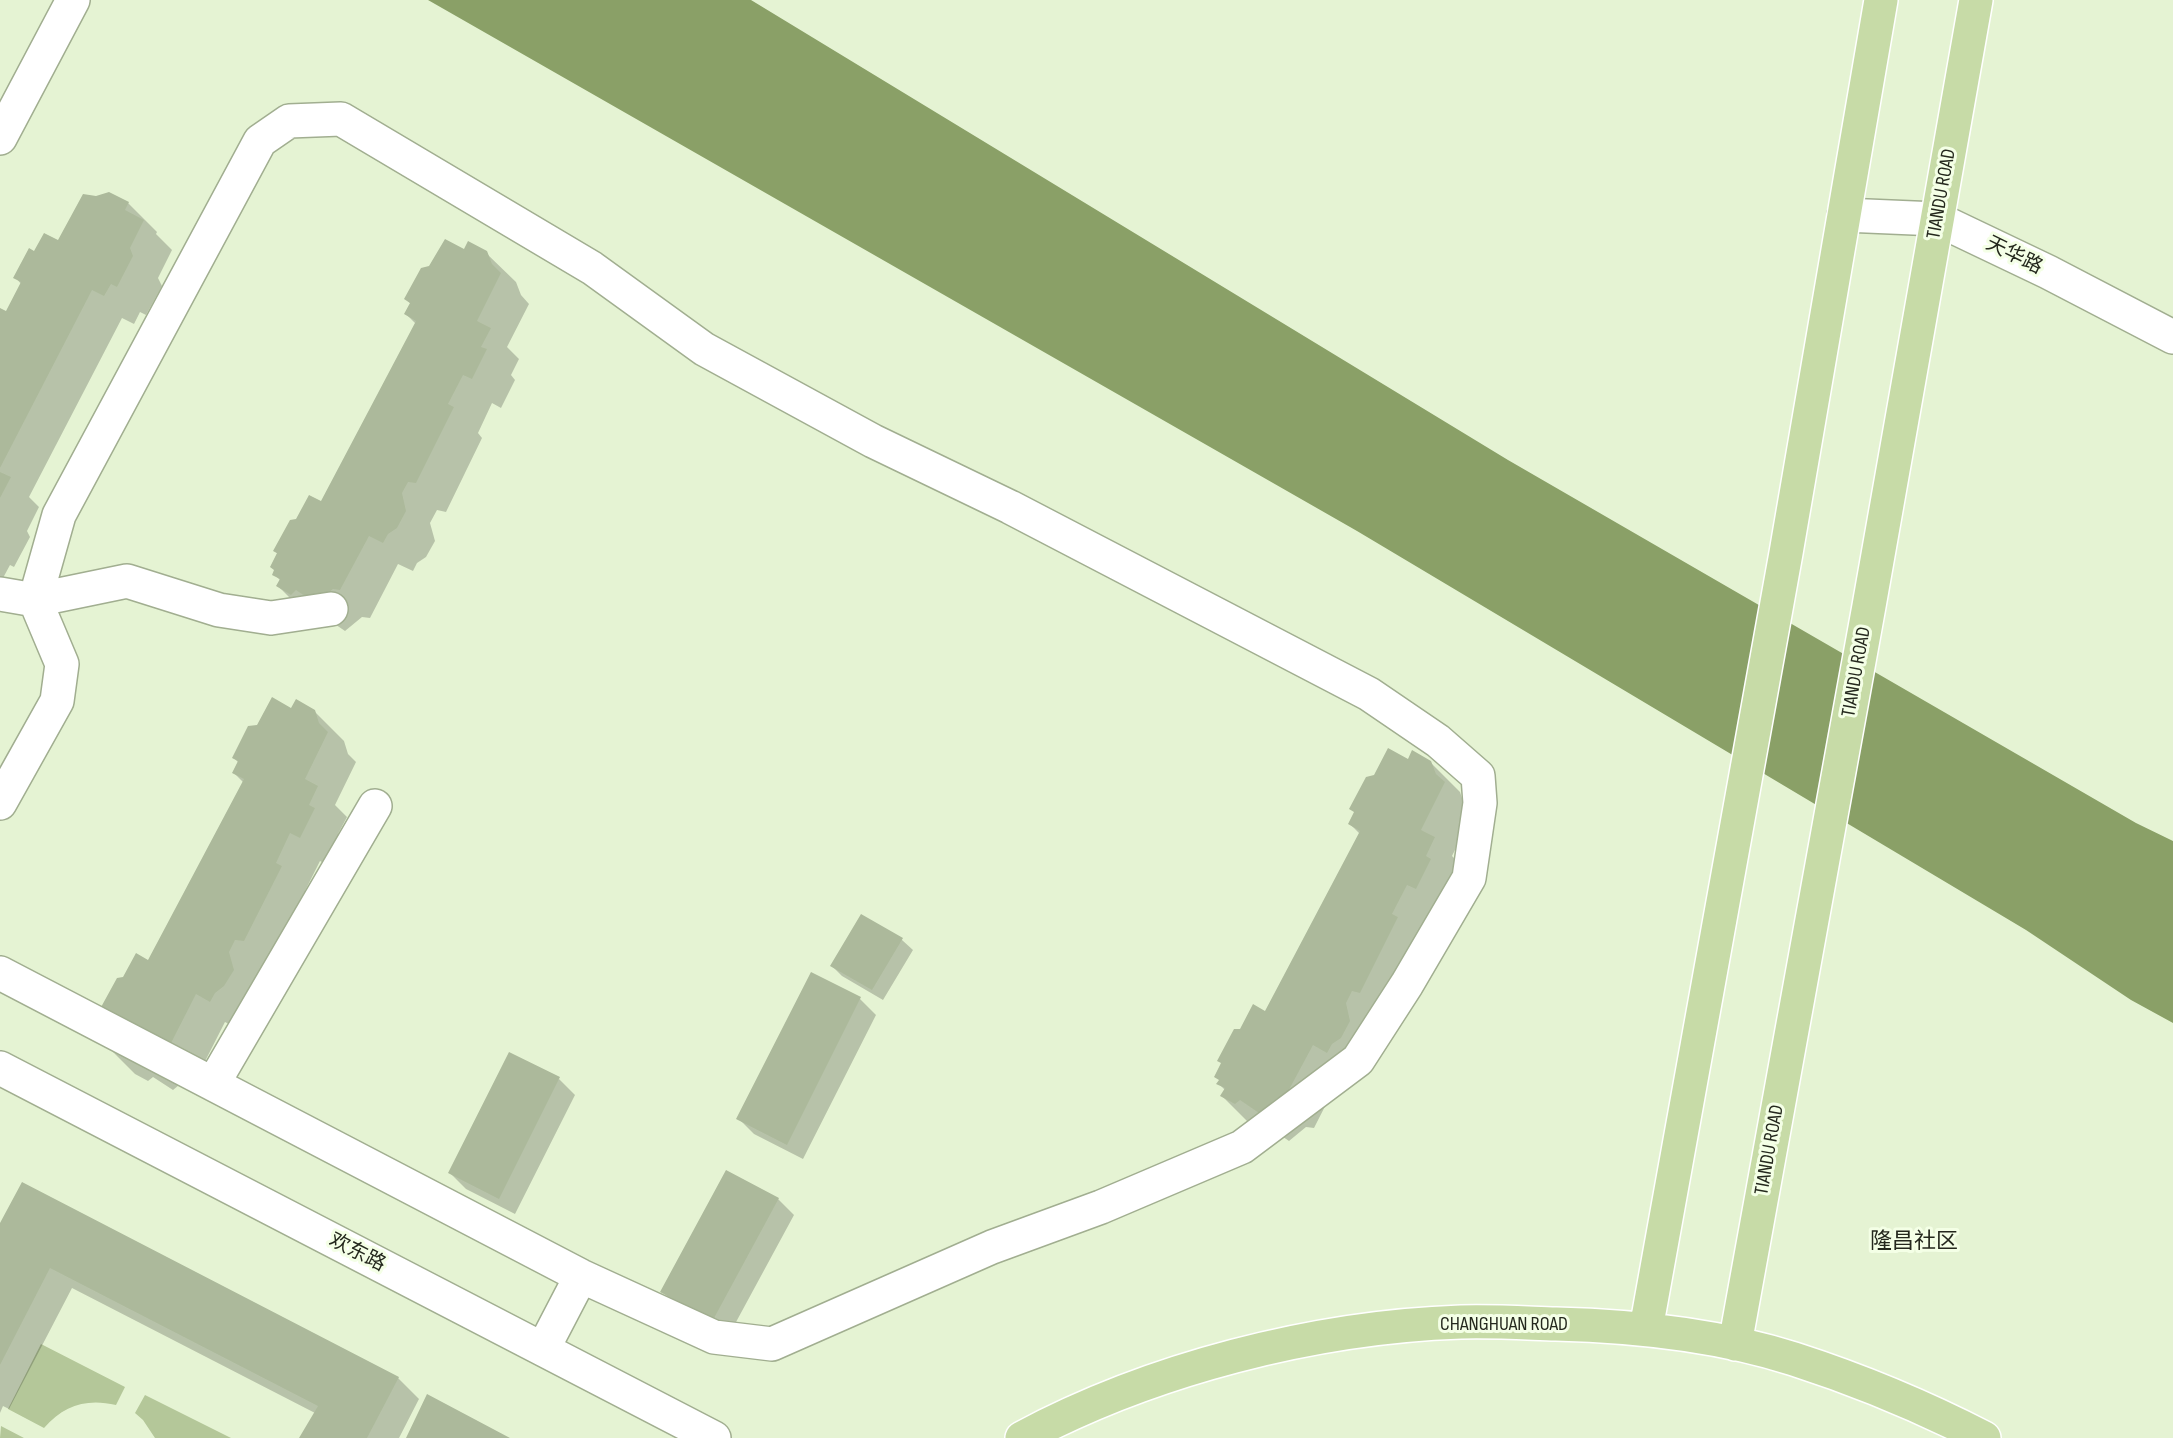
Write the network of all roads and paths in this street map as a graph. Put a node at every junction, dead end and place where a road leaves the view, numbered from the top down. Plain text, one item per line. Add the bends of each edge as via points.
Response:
1 (73, 0) edge
2 (1881, 0) edge
3 (1976, 0) edge
4 (0, 138) edge
5 (1844, 215) junction
6 (1937, 219) junction
7 (2173, 337) edge
8 (0, 594) edge
9 (35, 600) junction
10 (331, 609) dead end
11 (0, 803) edge
12 (375, 806) dead end
13 (0, 973) edge
14 (0, 1068) edge
15 (213, 1084) junction
16 (581, 1276) junction
17 (1646, 1329) junction
18 (1735, 1344) junction
19 (543, 1349) junction
20 (714, 1438) edge
21 (1022, 1438) edge
22 (1984, 1438) edge

1 - 4 street
2 - 5 main road
3 - 6 main road, TIANDU ROAD
5 - 6 street, 天华路
5 - 17 main road
6 - 7 street, 天华路
6 - 18 main road, TIANDU ROAD
8 - 9 street
9 - 10 street via 127,581 219,610 271,618
9 - 11 street via 62,664 57,701
9 - 16 street via 59,515 260,141 289,121 341,119 592,268 704,349 873,441 1010,507 1369,694 1438,741 1478,776 1480,803 1469,878 1407,984 1358,1060 1242,1147 992,1248 772,1344 714,1337
12 - 15 street
13 - 15 street
14 - 19 street, 欢东路
15 - 16 street
16 - 19 street
17 - 18 main road, CHANGHUAN ROAD
17 - 21 main road, CHANGHUAN ROAD via 1461,1322 1360,1331 1251,1352 1159,1378 1064,1416
18 - 22 main road, CHANGHUAN ROAD via 1793,1359 1862,1384
19 - 20 street, 欢东路

